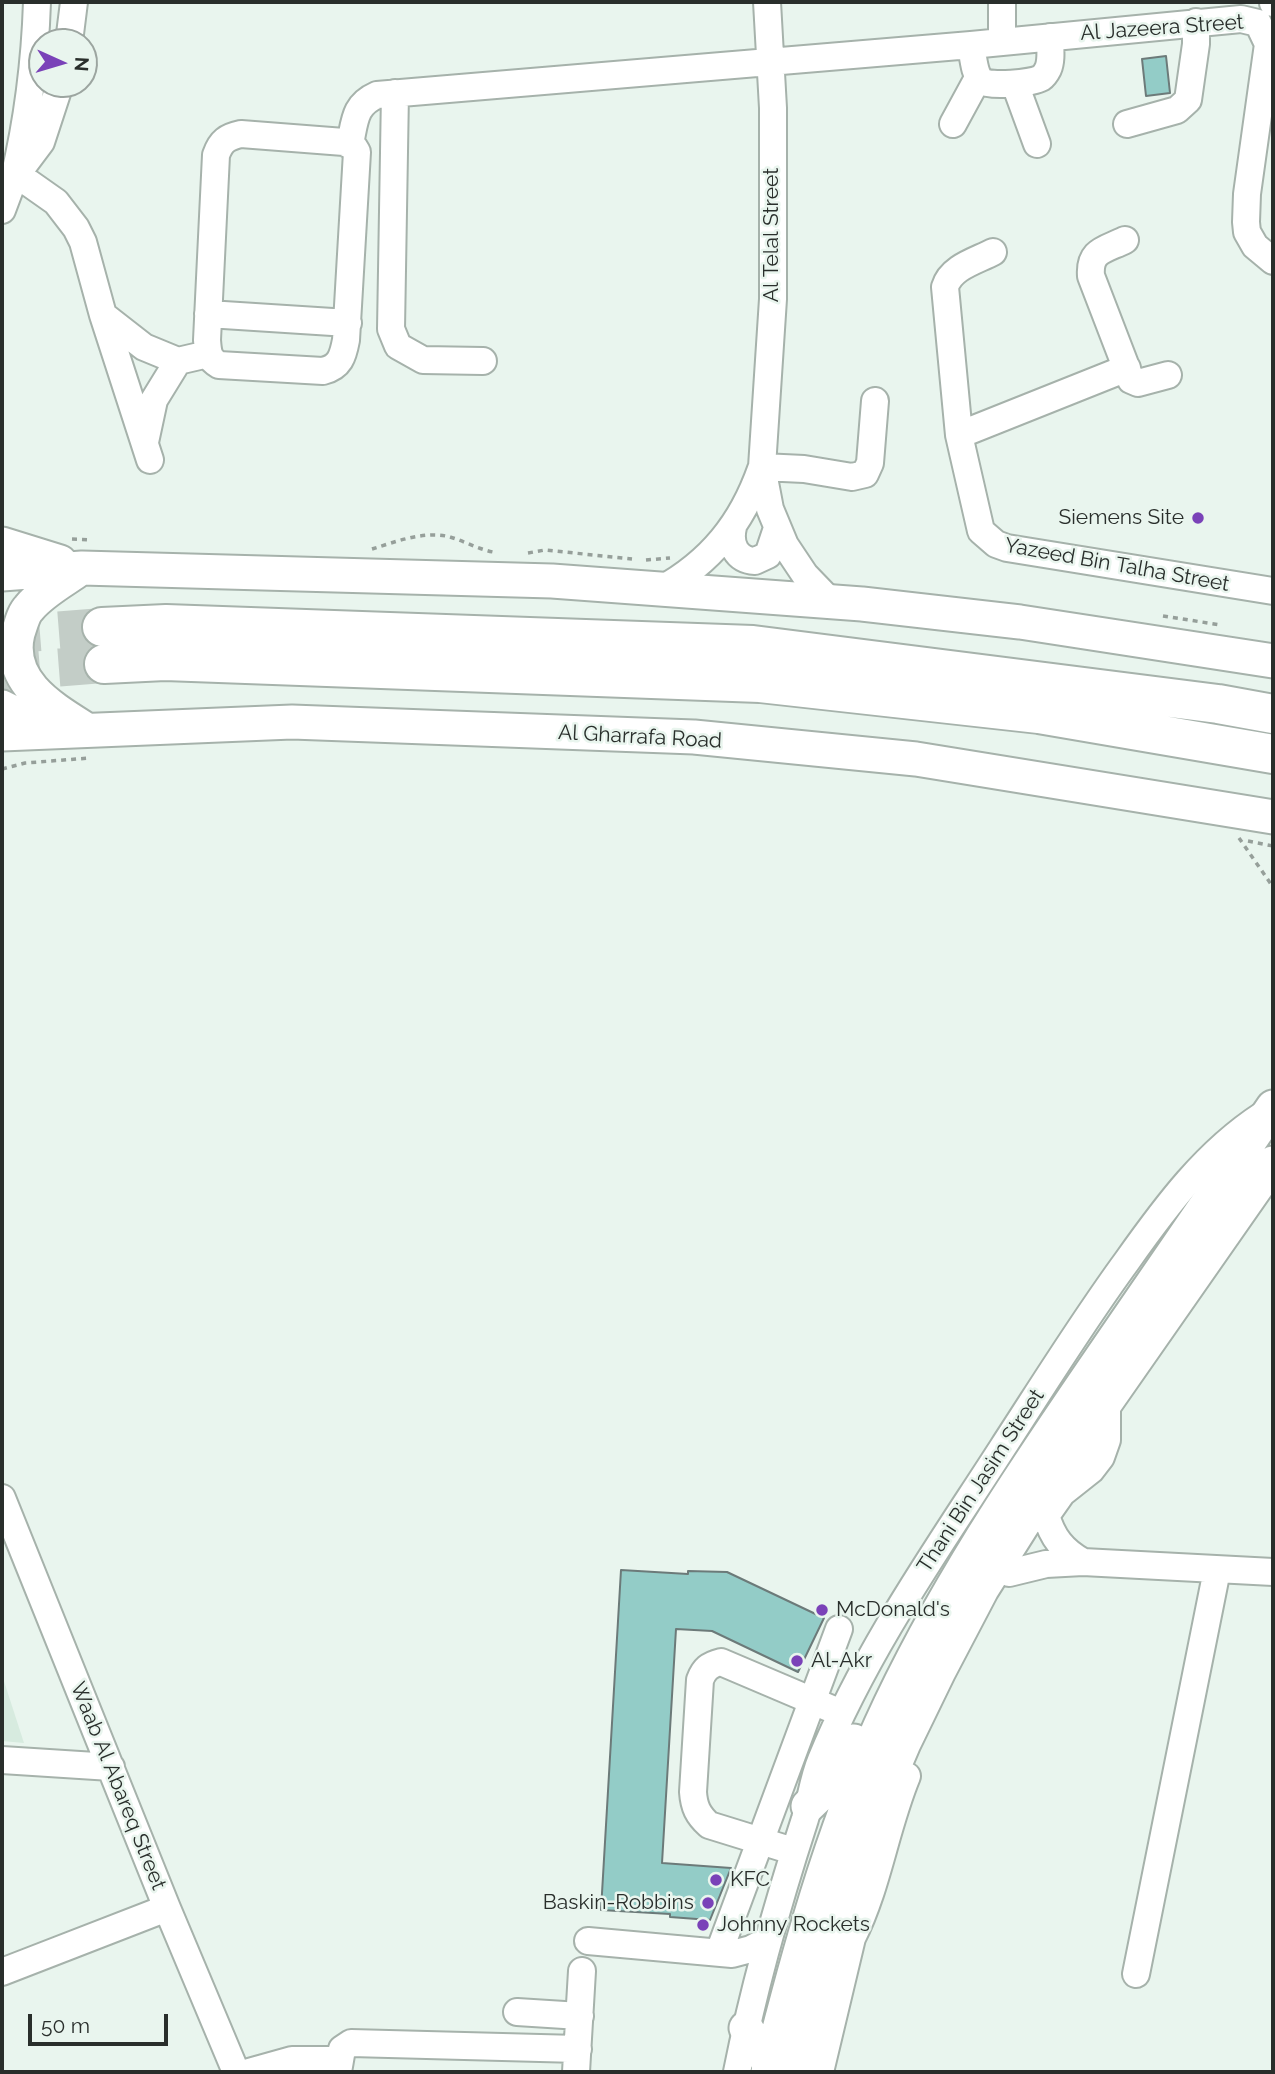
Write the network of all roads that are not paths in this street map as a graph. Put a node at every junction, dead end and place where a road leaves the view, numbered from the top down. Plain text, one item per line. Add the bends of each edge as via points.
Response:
1 (37, 2) edge
2 (75, 2) edge
3 (767, 2) edge
4 (1002, 2) edge
5 (1269, 8) edge
6 (1156, 14) edge
7 (1196, 22) junction
8 (71, 28) edge
9 (1049, 37) junction
10 (1002, 42) junction
11 (971, 45) junction
12 (771, 61) junction
13 (978, 78) junction
14 (1015, 83) junction
15 (395, 93) junction
16 (55, 98) edge
17 (953, 124) dead end
18 (1127, 124) dead end
19 (350, 144) junction
20 (1037, 144) dead end
21 (14, 178) junction
22 (2, 210) edge
23 (1125, 240) dead end
24 (993, 252) dead end
25 (1273, 261) edge
26 (208, 314) junction
27 (103, 315) junction
28 (348, 323) junction
29 (208, 354) junction
30 (482, 360) dead end
31 (178, 361) junction
32 (1127, 368) junction
33 (1168, 375) dead end
34 (875, 401) dead end
35 (959, 435) junction
36 (762, 467) junction
37 (733, 527) junction
38 (777, 528) junction
39 (2, 544) edge
40 (82, 568) junction
41 (2, 574) edge
42 (660, 590) junction
43 (1273, 592) edge
44 (2, 600) edge
45 (831, 601) junction
46 (102, 627) tunnel mouth
47 (1273, 661) edge
48 (104, 664) tunnel mouth
49 (2, 707) edge
50 (1273, 714) edge
51 (50, 731) junction
52 (2, 734) edge
53 (94, 743) junction
54 (2, 744) edge
55 (1273, 754) edge
56 (1264, 821) edge
57 (1273, 1108) edge
58 (1273, 1163) edge
59 (1107, 1399) junction
60 (2, 1498) edge
61 (1046, 1515) junction
62 (1083, 1562) junction
63 (1217, 1570) junction
64 (1273, 1572) edge
65 (1010, 1573) junction
66 (839, 1629) dead end
67 (812, 1703) junction
68 (841, 1713) junction
69 (880, 1726) junction
70 (2, 1760) edge
71 (111, 1766) junction
72 (808, 1806) junction
73 (868, 1826) junction
74 (760, 1841) junction
75 (793, 1851) junction
76 (870, 1893) junction
77 (167, 1908) junction
78 (768, 1940) junction
79 (588, 1941) dead end
80 (726, 1953) junction
81 (582, 1971) dead end
82 (2, 1972) edge
83 (760, 1972) junction
84 (1136, 1974) dead end
85 (517, 2012) dead end
86 (580, 2016) junction
87 (746, 2028) junction
88 (577, 2061) edge
89 (338, 2066) edge
90 (780, 2070) edge
91 (236, 2072) edge
92 (249, 2072) edge
93 (737, 2072) edge
94 (820, 2072) edge

1 - 21 street via 33,80
2 - 8 street
3 - 12 street, Al Telal Street
4 - 10 street
5 - 7 street, Al Jazeera Street via 1241,19
5 - 25 street, Al Jazeera Street via 1268,52 1246,222 1255,246
6 - 7 street, Al Jazeera Street
6 - 9 street, Al Jazeera Street
7 - 18 street via 1188,100 1177,110
9 - 10 street, Al Jazeera Street
9 - 14 street via 1048,69 1041,78
10 - 11 street, Al Jazeera Street
11 - 12 street, Al Jazeera Street
11 - 13 street
12 - 15 street, Al Jazeera Street
12 - 36 street, Al Telal Street via 773,299
13 - 14 street via 990,84
13 - 17 street
14 - 20 street
15 - 19 street, Al Jazeera Street via 365,100
15 - 30 street via 391,329 398,346 423,360
16 - 21 street via 40,142
19 - 26 street via 242,134 220,145
19 - 28 street via 358,158
21 - 22 street
21 - 27 street via 30,183 56,202 76,228
23 - 32 street via 1094,256 1090,263
24 - 35 street, Yazeed Bin Talha Street via 951,274 945,287
26 - 28 street
26 - 29 street
27 - 31 street via 144,346
27 - 31 street via 147,454 154,400
28 - 29 street via 340,362 323,371 219,365
29 - 31 street
32 - 33 street via 1131,380 1138,383
32 - 35 street
34 - 36 street via 870,463 864,474 852,477
35 - 43 street, Yazeed Bin Talha Street via 981,531 996,544
36 - 37 street
36 - 38 street
37 - 38 street via 736,552 755,561 768,555
37 - 42 street via 701,563
38 - 45 street via 805,575
39 - 40 main road
40 - 41 main road
40 - 42 main road via 552,581
40 - 44 main road
40 - 53 main road via 27,609 16,642 17,661 23,679 37,695
42 - 45 main road
45 - 47 main road via 1020,622
46 - 50 highway via 166,624 752,645
48 - 55 highway via 165,661 760,683 1039,714
49 - 51 main road
51 - 52 main road, Al Gharrafa Road
51 - 53 main road, Al Gharrafa Road
51 - 54 main road
53 - 56 main road, Al Gharrafa Road via 292,722 694,737 916,759 1224,822
57 - 68 street, Thani Bin Jasim Street via 1233,1136 1197,1170 1086,1317 890,1625
57 - 69 main road, Thani Bin Jasim Street via 1012,1486 949,1591
58 - 59 main road
59 - 61 street via 1107,1440 1101,1457 1062,1493
59 - 73 main road via 982,1588 909,1731
60 - 71 street, Waab Al Abareq Street
61 - 62 street via 1063,1548
61 - 65 street
62 - 63 street
62 - 65 street via 1046,1564
63 - 64 street
63 - 84 street
65 - 76 street via 924,1733 894,1810
66 - 67 street
67 - 68 street
67 - 74 street
67 - 74 street via 720,1662 711,1664 700,1680 694,1805 709,1825
68 - 72 street, Thani Bin Jasim Street via 814,1778
69 - 72 main road via 852,1744 834,1777
69 - 90 main road, Thani Bin Jasim Street via 813,1903
70 - 71 street
71 - 77 street, Waab Al Abareq Street
72 - 75 street, Thani Bin Jasim Street
73 - 76 main road
73 - 90 main road via 837,1927
74 - 75 street
74 - 80 street
75 - 78 street, Thani Bin Jasim Street
76 - 94 street via 848,1953
77 - 82 street
77 - 91 street, Waab Al Abareq Street
78 - 80 street via 751,1949
78 - 83 street, Thani Bin Jasim Street
79 - 80 street
80 - 83 street via 749,1961
81 - 86 street
83 - 87 street, Thani Bin Jasim Street
85 - 86 street
86 - 88 street
87 - 90 main road
87 - 93 street, Thani Bin Jasim Street
88 - 89 street via 351,2043 342,2049
89 - 92 street via 292,2060

